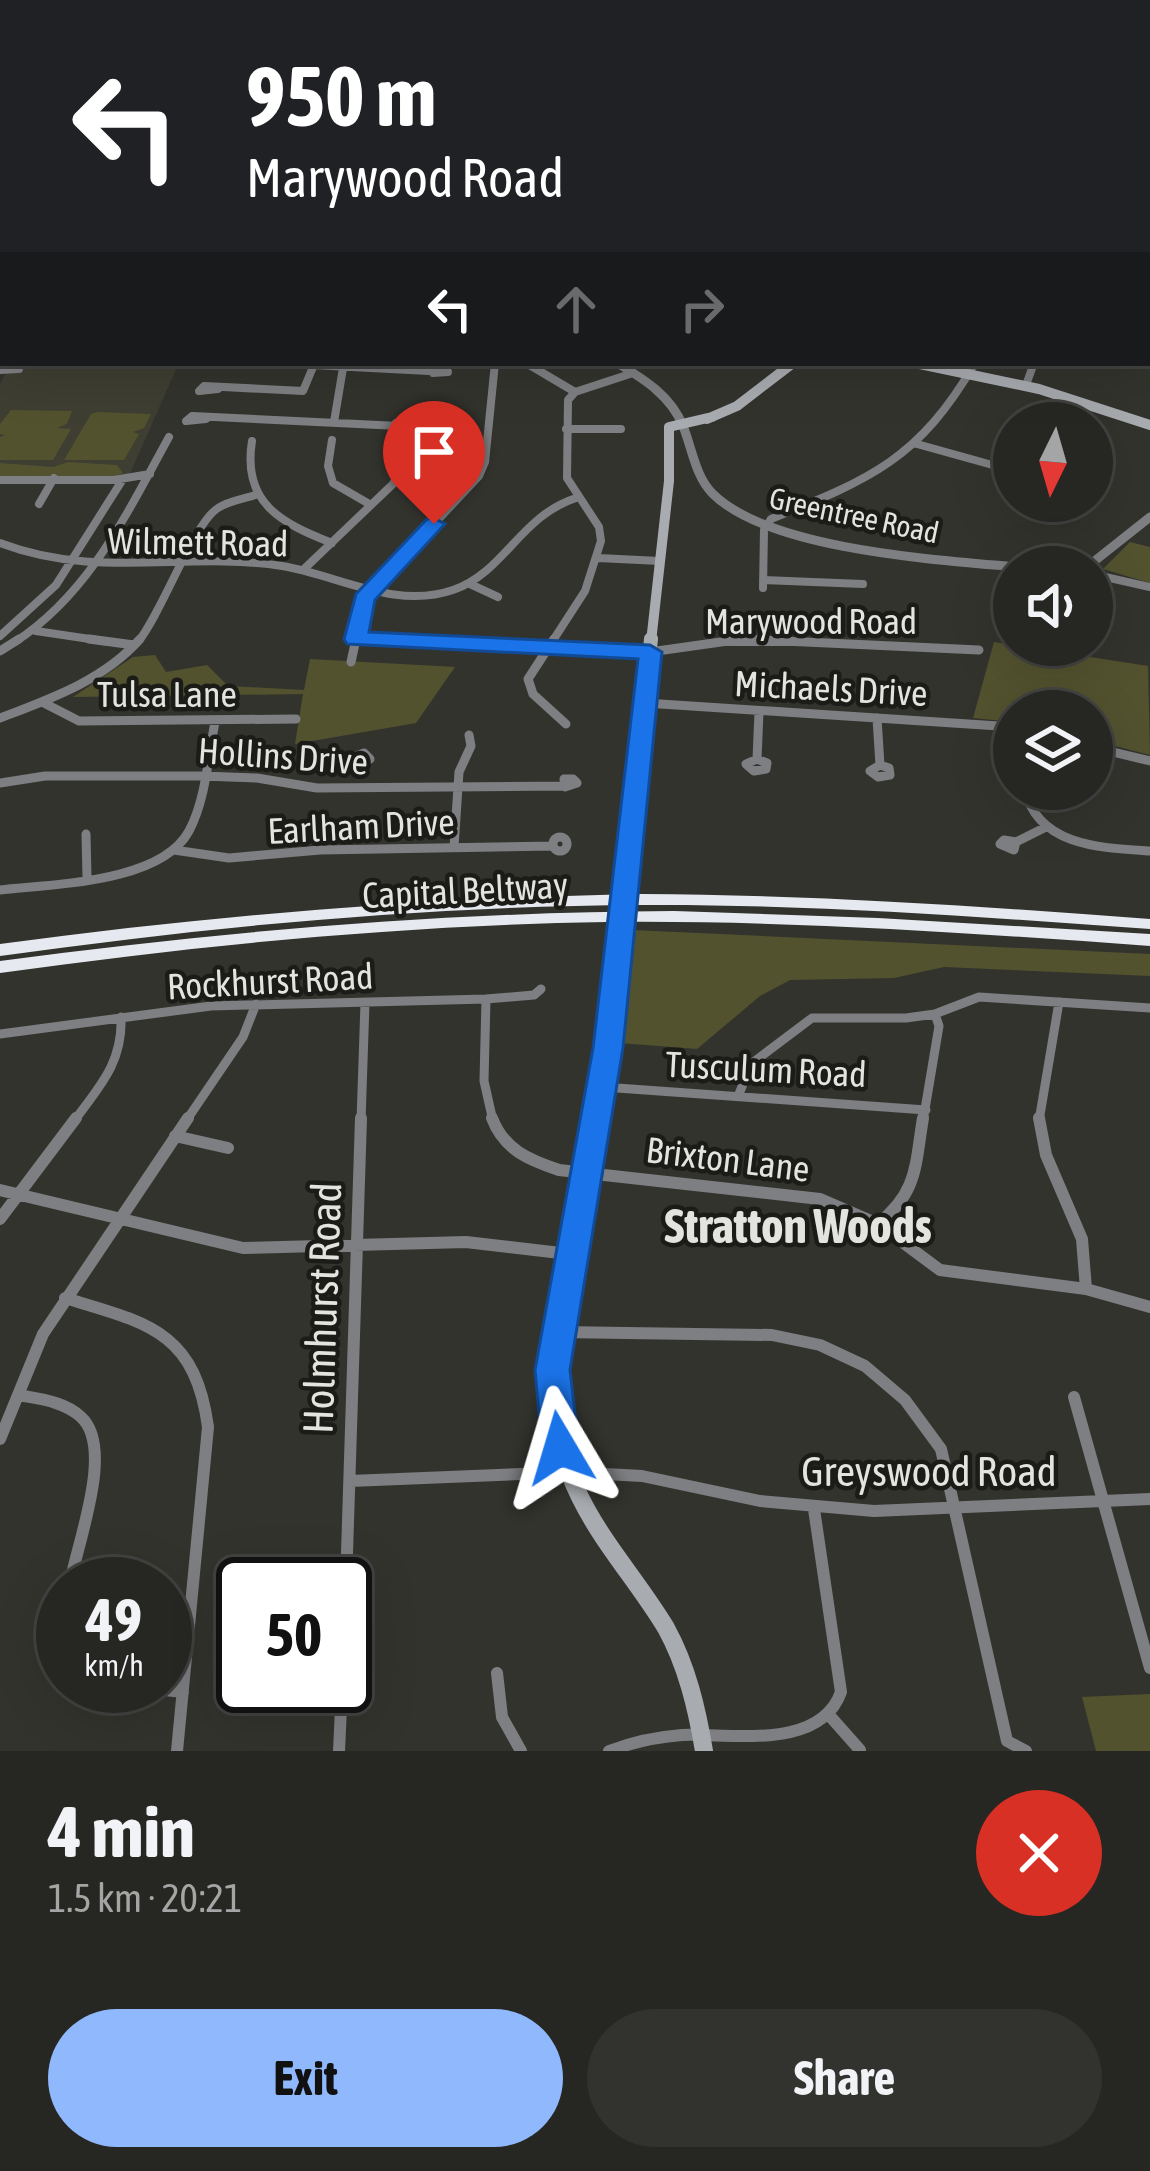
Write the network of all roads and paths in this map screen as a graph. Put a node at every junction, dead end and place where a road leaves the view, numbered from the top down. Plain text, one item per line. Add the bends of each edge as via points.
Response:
1 (304, 366) edge
2 (343, 366) edge
3 (495, 366) edge
4 (531, 366) edge
5 (622, 366) edge
6 (789, 366) edge
7 (1033, 366) edge
8 (314, 367) junction
9 (972, 368) edge
10 (19, 369) dead end
11 (0, 370) edge
12 (433, 373) dead end
13 (632, 373) junction
14 (1026, 386) junction
15 (218, 389) dead end
16 (575, 392) junction
17 (206, 419) dead end
18 (334, 422) junction
19 (396, 423) dead end
20 (677, 425) junction
21 (1150, 425) edge
22 (566, 429) junction
23 (622, 429) dead end
24 (169, 437) dead end
25 (332, 440) dead end
26 (252, 441) dead end
27 (415, 444) dead end
28 (917, 444) junction
29 (669, 456) junction
30 (694, 458) junction
31 (993, 465) edge
32 (150, 474) junction
33 (54, 478) junction
34 (123, 479) junction
35 (0, 480) edge
36 (256, 495) junction
37 (576, 498) junction
38 (39, 504) dead end
39 (371, 505) junction
40 (1150, 517) edge
41 (766, 525) junction
42 (0, 543) edge
43 (332, 543) junction
44 (1113, 550) edge
45 (598, 558) junction
46 (660, 561) junction
47 (183, 564) junction
48 (993, 564) edge
49 (71, 565) junction
50 (92, 566) junction
51 (303, 570) junction
52 (1113, 577) edge
53 (470, 584) junction
54 (863, 584) dead end
55 (1150, 587) edge
56 (371, 590) junction
57 (498, 597) dead end
58 (0, 621) edge
59 (16, 625) junction
60 (36, 631) junction
61 (0, 636) edge
62 (356, 639) junction
63 (134, 645) junction
64 (548, 648) junction
65 (979, 650) dead end
66 (0, 652) edge
67 (650, 652) junction
68 (352, 662) dead end
69 (42, 702) junction
70 (645, 703) junction
71 (759, 712) junction
72 (0, 718) edge
73 (296, 718) dead end
74 (877, 718) junction
75 (215, 722) junction
76 (566, 724) dead end
77 (993, 726) edge
78 (469, 735) dead end
79 (1113, 752) edge
80 (757, 758) dead end
81 (1150, 761) edge
82 (363, 762) dead end
83 (880, 765) dead end
84 (203, 776) junction
85 (0, 783) edge
86 (563, 786) dead end
87 (458, 789) junction
88 (360, 790) junction
89 (1031, 810) edge
90 (1046, 827) junction
91 (86, 834) dead end
92 (1016, 842) dead end
93 (553, 846) dead end
94 (454, 847) junction
95 (174, 850) junction
96 (1150, 851) edge
97 (87, 878) junction
98 (0, 890) edge
99 (1150, 923) edge
100 (1150, 940) edge
101 (0, 950) edge
102 (0, 968) edge
103 (541, 989) dead end
104 (486, 999) junction
105 (1059, 1002) junction
106 (365, 1003) junction
107 (256, 1004) junction
108 (1150, 1008) edge
109 (935, 1014) junction
110 (121, 1017) junction
111 (0, 1034) edge
112 (603, 1087) junction
113 (739, 1094) junction
114 (926, 1110) junction
115 (175, 1136) junction
116 (228, 1148) dead end
117 (587, 1174) junction
118 (0, 1190) edge
119 (18, 1194) junction
120 (0, 1219) edge
121 (117, 1220) junction
122 (878, 1224) junction
123 (356, 1245) junction
124 (571, 1255) junction
125 (1086, 1288) junction
126 (64, 1298) junction
127 (1150, 1307) edge
128 (558, 1332) junction
129 (18, 1395) junction
130 (1073, 1397) dead end
131 (0, 1439) edge
132 (568, 1472) junction
133 (350, 1481) junction
134 (1150, 1499) edge
135 (1102, 1502) junction
136 (957, 1508) junction
137 (814, 1509) junction
138 (76, 1557) edge
139 (347, 1557) edge
140 (192, 1597) edge
141 (1144, 1625) edge
142 (1150, 1668) edge
143 (497, 1673) dead end
144 (181, 1713) edge
145 (341, 1713) edge
146 (829, 1715) junction
147 (702, 1742) edge
148 (1002, 1746) edge
149 (860, 1750) edge
150 (177, 1751) edge
151 (339, 1751) edge
152 (521, 1751) edge
153 (609, 1751) edge
154 (1026, 1751) edge

1 - 8 street
2 - 8 street
2 - 12 street
2 - 18 street
3 - 56 street via 479,476
4 - 16 street
5 - 13 street
6 - 20 main road via 737,406
7 - 14 street
8 - 15 street via 303,391
9 - 14 main road
9 - 28 street
10 - 11 street
13 - 16 street
13 - 20 street via 674,408
14 - 21 main road
16 - 22 street
17 - 18 street
18 - 19 street
20 - 29 main road
20 - 30 street, Greentree Road
22 - 23 street
22 - 37 street via 567,478
24 - 32 street
25 - 39 street via 329,479
26 - 36 street via 247,470
27 - 39 street via 404,470
28 - 31 street
28 - 41 street
29 - 30 street
29 - 46 main road
30 - 41 street, Greentree Road via 713,494
32 - 34 street
32 - 50 street
33 - 34 street
33 - 35 street
33 - 38 street
34 - 49 street
36 - 43 street via 284,522
36 - 47 street via 211,513
37 - 45 street via 599,527
37 - 53 street via 541,509
39 - 43 street
40 - 44 street
41 - 48 street, Greentree Road
41 - 54 street via 763,584
42 - 49 street, Wilmett Road
43 - 51 street
45 - 46 street
45 - 64 street
46 - 67 main road
47 - 50 street, Wilmett Road
47 - 51 street, Wilmett Road
47 - 63 street
49 - 50 street, Wilmett Road
49 - 59 street via 40,608
50 - 60 street
51 - 56 street, Wilmett Road
52 - 55 street
53 - 56 street, Wilmett Road via 422,596
53 - 57 street
56 - 62 street
58 - 59 street
59 - 61 street
60 - 63 street
60 - 66 street
62 - 64 street, Marywood Road
62 - 68 street
63 - 69 street
64 - 67 street, Marywood Road
64 - 76 street via 529,688
65 - 67 street, Marywood Road via 742,639
67 - 70 main road
69 - 72 street
69 - 75 street, Tulsa Lane via 79,721
70 - 71 street, Michaels Drive
70 - 112 main road, bridge
71 - 74 street, Michaels Drive
71 - 80 street
73 - 75 street, Tulsa Lane
74 - 77 street, Michaels Drive
74 - 83 street
75 - 84 street
78 - 87 street
79 - 81 street
82 - 88 street
84 - 85 street, Hollins Drive
84 - 88 street, Hollins Drive
84 - 95 street via 189,832
86 - 87 street, Hollins Drive
87 - 88 street, Hollins Drive
87 - 94 street
89 - 90 street
90 - 92 street
90 - 96 street via 1088,845
91 - 97 street
93 - 94 street, Earlham Drive
94 - 95 street, Earlham Drive via 316,850 230,862
95 - 97 street via 136,869
97 - 98 street
99 - 101 highway, Capital Beltway via 602,900 288,916
100 - 102 highway, Capital Beltway via 603,917 291,933
103 - 104 street, Rockhurst Road
104 - 106 street, Rockhurst Road
104 - 117 street, Brixton Lane via 491,1126 527,1161
105 - 108 street
105 - 109 street via 979,998
105 - 125 street via 1039,1119 1082,1239
106 - 107 street, Rockhurst Road
106 - 123 street, Holmhurst Road
107 - 110 street, Rockhurst Road
107 - 115 street via 243,1037
109 - 113 street via 812,1018 751,1064
109 - 114 street
110 - 111 street, Rockhurst Road
110 - 119 street via 115,1066
112 - 113 street, Tusculum Road
112 - 117 main road
113 - 114 street, Tusculum Road
114 - 122 street via 911,1190
115 - 116 street
115 - 121 street
117 - 122 street, Brixton Lane via 801,1195
117 - 124 main road
118 - 119 street
119 - 120 street
119 - 121 street
121 - 123 street via 243,1248
121 - 126 street
122 - 125 street, Brixton Lane via 940,1270
123 - 124 street via 466,1243
123 - 133 street, Holmhurst Road
124 - 128 main road
125 - 127 street, Brixton Lane
126 - 129 street
126 - 140 street via 163,1332 199,1370 208,1427
128 - 132 main road via 554,1413
128 - 136 street via 761,1331 840,1349 920,1412 941,1449
129 - 131 street
129 - 138 street via 68,1403 95,1435
130 - 135 street
132 - 133 street, Greyswood Road
132 - 137 street, Greyswood Road via 642,1476
132 - 147 main road via 592,1524 673,1642
133 - 139 street, Holmhurst Road
134 - 135 street, Greyswood Road
135 - 136 street, Greyswood Road
135 - 141 street
136 - 137 street, Greyswood Road
136 - 148 street
137 - 146 street via 841,1692
141 - 142 street
143 - 152 street via 502,1718
144 - 150 street
145 - 151 street
146 - 147 street via 798,1729
146 - 149 street
147 - 153 street via 650,1736
148 - 154 street

